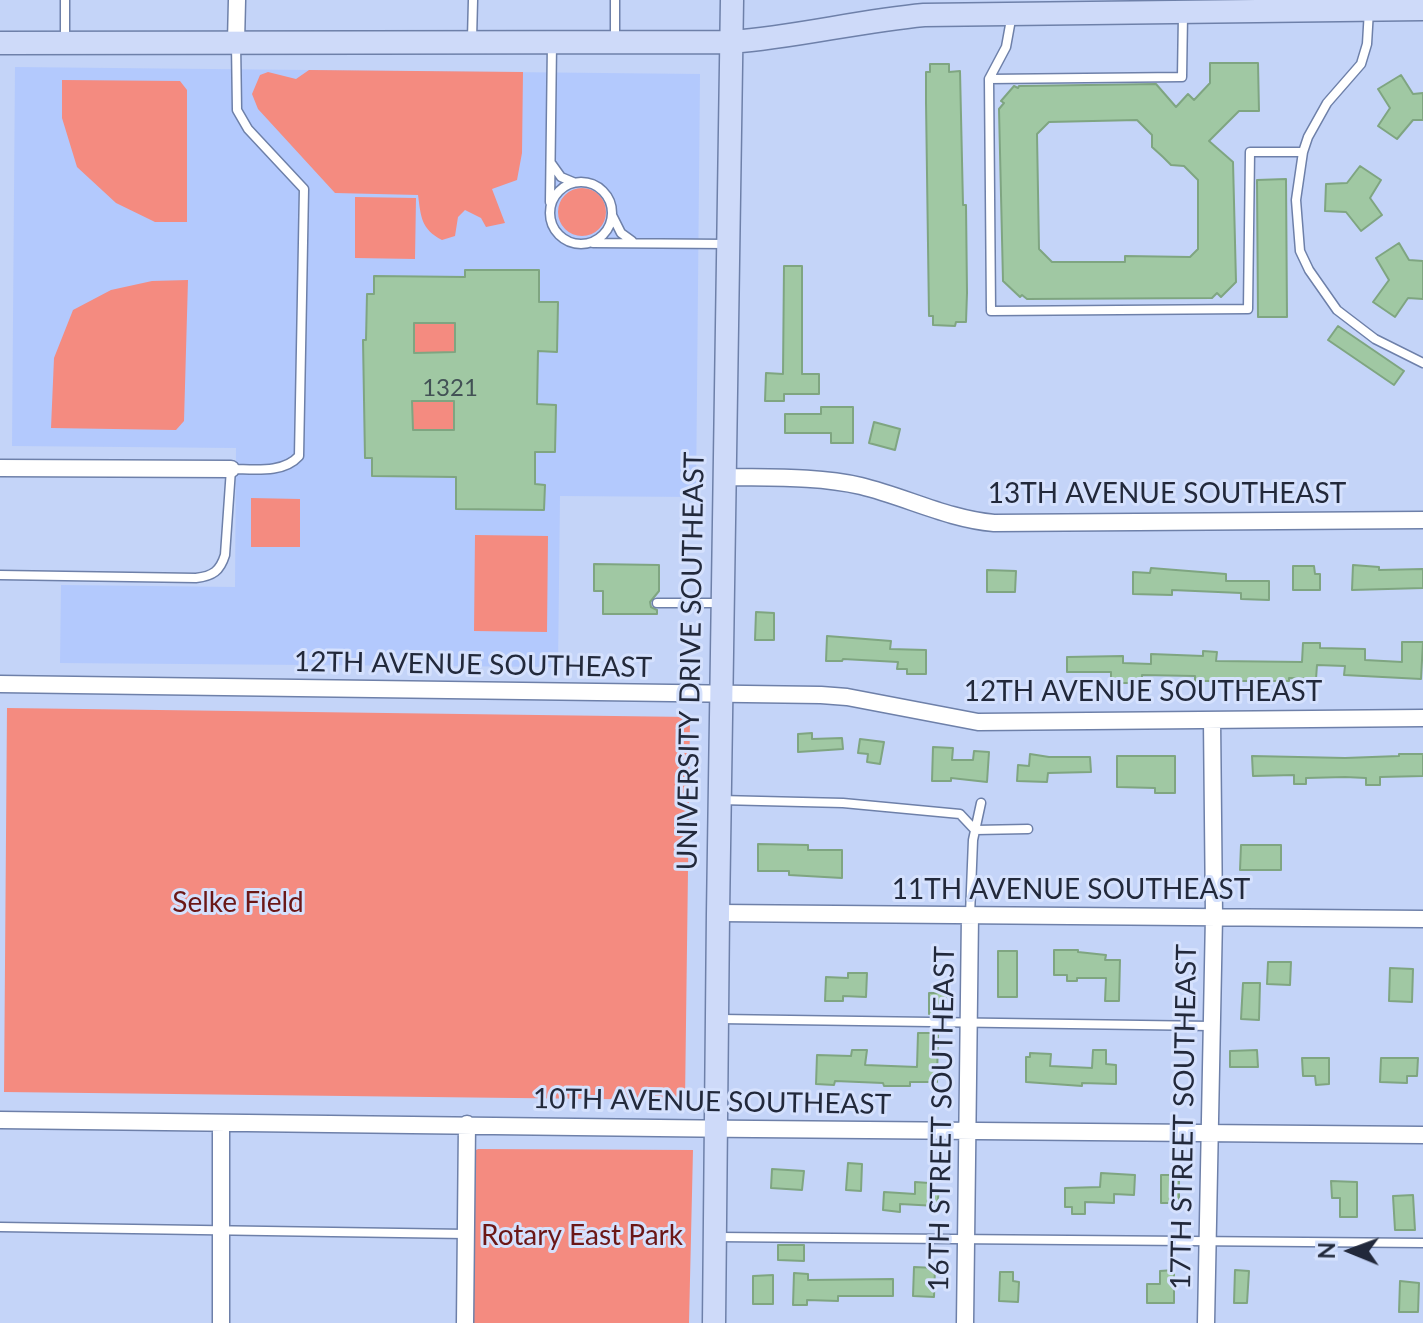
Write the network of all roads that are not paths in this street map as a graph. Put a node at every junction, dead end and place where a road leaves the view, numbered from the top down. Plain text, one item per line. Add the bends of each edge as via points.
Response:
1 (65, 0) edge
2 (237, 0) edge
3 (473, 0) edge
4 (615, 0) edge
5 (732, 0) edge
6 (1012, 7) edge
7 (1423, 9) edge
8 (1369, 10) junction
9 (1184, 11) junction
10 (65, 42) junction
11 (236, 42) junction
12 (732, 42) junction
13 (0, 43) edge
14 (472, 43) junction
15 (552, 43) junction
16 (615, 43) junction
17 (989, 79) junction
18 (1303, 152) junction
19 (551, 163) junction
20 (574, 183) junction
21 (550, 210) junction
22 (612, 215) junction
23 (584, 243) junction
24 (636, 243) junction
25 (728, 244) junction
26 (1423, 363) edge
27 (0, 468) edge
28 (231, 469) junction
29 (724, 477) junction
30 (1423, 520) edge
31 (0, 575) edge
32 (657, 603) dead end
33 (722, 603) junction
34 (0, 684) edge
35 (721, 694) junction
36 (1423, 718) edge
37 (1212, 720) junction
38 (719, 800) junction
39 (981, 803) dead end
40 (1028, 829) dead end
41 (975, 830) junction
42 (718, 913) junction
43 (970, 915) junction
44 (1214, 916) junction
45 (1423, 919) edge
46 (716, 1019) junction
47 (970, 1023) junction
48 (1211, 1026) junction
49 (0, 1120) edge
50 (221, 1123) junction
51 (467, 1124) junction
52 (718, 1130) junction
53 (970, 1131) junction
54 (1209, 1134) junction
55 (1423, 1135) edge
56 (0, 1227) edge
57 (222, 1229) junction
58 (466, 1234) junction
59 (716, 1237) junction
60 (968, 1238) junction
61 (1207, 1242) junction
62 (1423, 1243) edge
63 (221, 1323) edge
64 (465, 1323) edge
65 (714, 1323) edge
66 (965, 1323) edge
67 (1206, 1323) edge

1 - 10 lane
2 - 11 street
3 - 14 lane
4 - 16 lane
5 - 12 street, UNIVERSITY DRIVE SOUTHEAST
6 - 9 street
6 - 12 street via 869,20
6 - 17 lane via 1011,32
7 - 8 street
8 - 9 street
8 - 18 lane via 1361,64 1327,103
9 - 17 lane via 1182,77
10 - 11 street
10 - 13 street
11 - 14 street
11 - 28 lane via 237,110 248,129 298,181 305,199 299,456 280,468
12 - 16 street
12 - 25 street, UNIVERSITY DRIVE SOUTHEAST
14 - 15 street
15 - 16 street
15 - 19 lane
17 - 18 lane via 991,311 1248,309 1250,152
18 - 26 lane via 1296,224 1309,270 1337,310 1393,350
19 - 20 lane via 561,177
19 - 21 lane
20 - 21 lane via 555,196
20 - 22 lane via 603,191
21 - 23 lane via 553,226 563,237
22 - 23 lane via 606,231
22 - 24 lane via 621,233
23 - 24 lane
24 - 25 lane
25 - 29 street, UNIVERSITY DRIVE SOUTHEAST
27 - 28 street
28 - 31 lane via 225,555 215,573 196,578
29 - 30 street, 13TH AVENUE SOUTHEAST via 850,484 994,523
29 - 33 street, UNIVERSITY DRIVE SOUTHEAST
32 - 33 lane
33 - 35 street, UNIVERSITY DRIVE SOUTHEAST
34 - 35 street, 12TH AVENUE SOUTHEAST
35 - 37 street, 12TH AVENUE SOUTHEAST via 847,697 978,722
35 - 38 street, UNIVERSITY DRIVE SOUTHEAST
36 - 37 street, 12TH AVENUE SOUTHEAST
37 - 44 street, 17TH STREET SOUTHEAST
38 - 41 lane via 843,803 960,814
38 - 42 street, UNIVERSITY DRIVE SOUTHEAST
39 - 41 lane
40 - 41 lane
41 - 43 lane
42 - 43 street, 11TH AVENUE SOUTHEAST
42 - 46 street, UNIVERSITY DRIVE SOUTHEAST
43 - 44 street, 11TH AVENUE SOUTHEAST
43 - 47 street, 16TH STREET SOUTHEAST
44 - 45 street, 11TH AVENUE SOUTHEAST
44 - 48 street, 17TH STREET SOUTHEAST
46 - 47 lane
46 - 52 street, UNIVERSITY DRIVE SOUTHEAST
47 - 48 lane
47 - 53 street, 16TH STREET SOUTHEAST
48 - 54 street, 17TH STREET SOUTHEAST
49 - 50 street, 10TH AVENUE SOUTHEAST
50 - 51 street, 10TH AVENUE SOUTHEAST
50 - 57 street
51 - 52 street, 10TH AVENUE SOUTHEAST
51 - 58 street
52 - 53 street, 10TH AVENUE SOUTHEAST
52 - 59 street, UNIVERSITY DRIVE SOUTHEAST
53 - 54 street, 10TH AVENUE SOUTHEAST
53 - 60 street, 16TH STREET SOUTHEAST
54 - 55 street, 10TH AVENUE SOUTHEAST
54 - 61 street, 17TH STREET SOUTHEAST
56 - 57 lane
57 - 58 lane
57 - 63 street
58 - 64 street
59 - 60 lane
59 - 65 street, UNIVERSITY DRIVE SOUTHEAST
60 - 61 lane
60 - 66 street, 16TH STREET SOUTHEAST
61 - 62 lane
61 - 67 street, 17TH STREET SOUTHEAST

